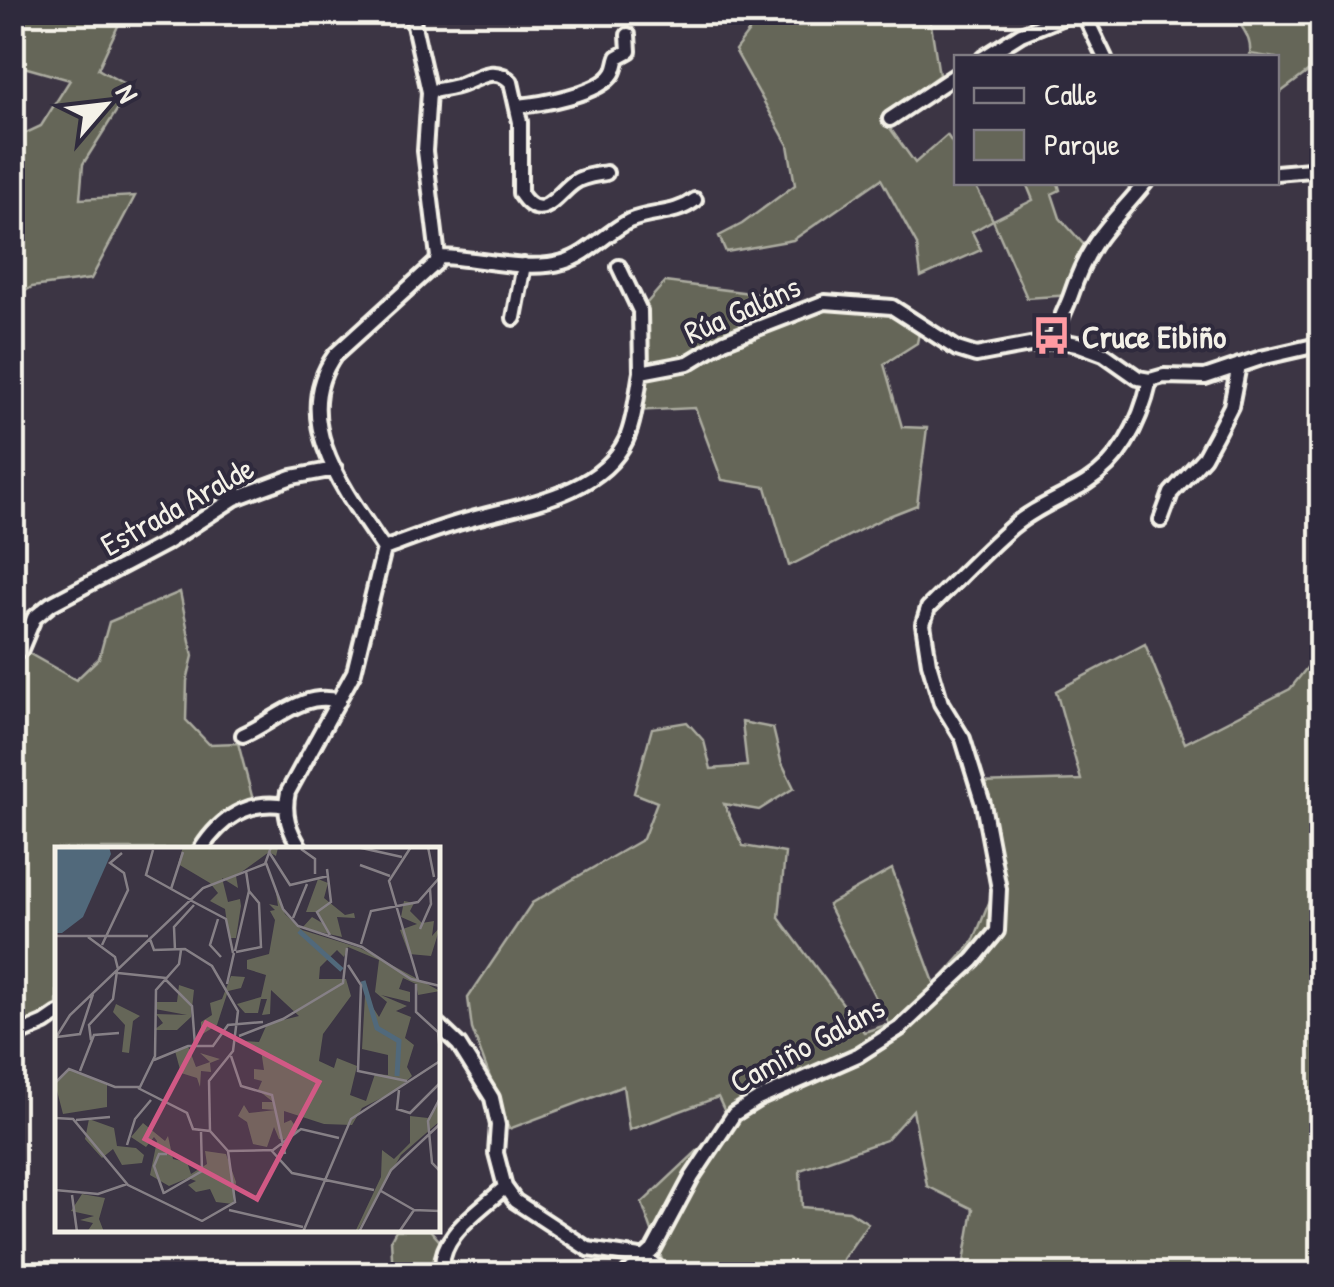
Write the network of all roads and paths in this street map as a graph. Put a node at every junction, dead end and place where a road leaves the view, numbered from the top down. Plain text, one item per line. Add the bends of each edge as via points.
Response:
1 (411, 12) edge
2 (1080, 12) edge
3 (628, 34) dead end
4 (988, 55) edge
5 (1103, 55) edge
6 (954, 76) edge
7 (429, 92) junction
8 (518, 106) junction
9 (890, 120) dead end
10 (1322, 169) edge
11 (606, 173) dead end
12 (1279, 173) edge
13 (1143, 185) edge
14 (695, 200) dead end
15 (438, 257) junction
16 (524, 265) junction
17 (619, 267) dead end
18 (514, 318) dead end
19 (1057, 340) junction
20 (1322, 344) edge
21 (1239, 364) junction
22 (641, 372) junction
23 (1150, 380) junction
24 (335, 469) junction
25 (1161, 520) dead end
26 (384, 549) junction
27 (12, 656) edge
28 (338, 701) junction
29 (243, 735) dead end
30 (285, 806) junction
31 (204, 847) edge
32 (300, 847) edge
33 (55, 1016) edge
34 (440, 1026) edge
35 (12, 1036) edge
36 (506, 1187) junction
37 (646, 1258) junction
38 (443, 1274) edge
39 (627, 1274) edge
40 (664, 1274) edge

1 - 7 street
2 - 4 street via 1020,34
2 - 5 street
3 - 8 street via 629,51 618,57 612,74 574,95
6 - 9 street
7 - 8 street via 498,73 511,82
7 - 15 street via 425,151
8 - 11 street via 518,185 524,200 549,205 577,180
10 - 12 street
13 - 19 street via 1079,267
14 - 16 street via 682,210 628,222 562,263
15 - 16 street
15 - 24 street via 326,368 316,408
16 - 18 street
17 - 22 street via 640,311
19 - 22 street, Rúa Galáns via 976,355 892,307 825,302 724,341 688,363
19 - 23 street, Rúa Galáns via 1104,354
20 - 21 street
21 - 23 street via 1205,377
21 - 25 street via 1231,406 1204,457 1171,493
22 - 26 street via 626,440 582,484
23 - 37 street, Camiño Galáns via 1144,408 1110,462 1011,528 928,608 923,624 941,703 963,739 983,804 999,889 997,931 900,1028 734,1114
24 - 26 street
24 - 27 street, Estrada Aralde via 292,476 234,498 51,604 34,618
26 - 28 street via 354,672
28 - 29 street via 307,701
28 - 30 street
30 - 31 street via 267,802 237,812
30 - 32 street
33 - 35 street
34 - 36 street via 492,1098
36 - 37 street via 515,1201 588,1249
36 - 38 street via 445,1247
37 - 39 street, Camiño Galáns
37 - 40 street

